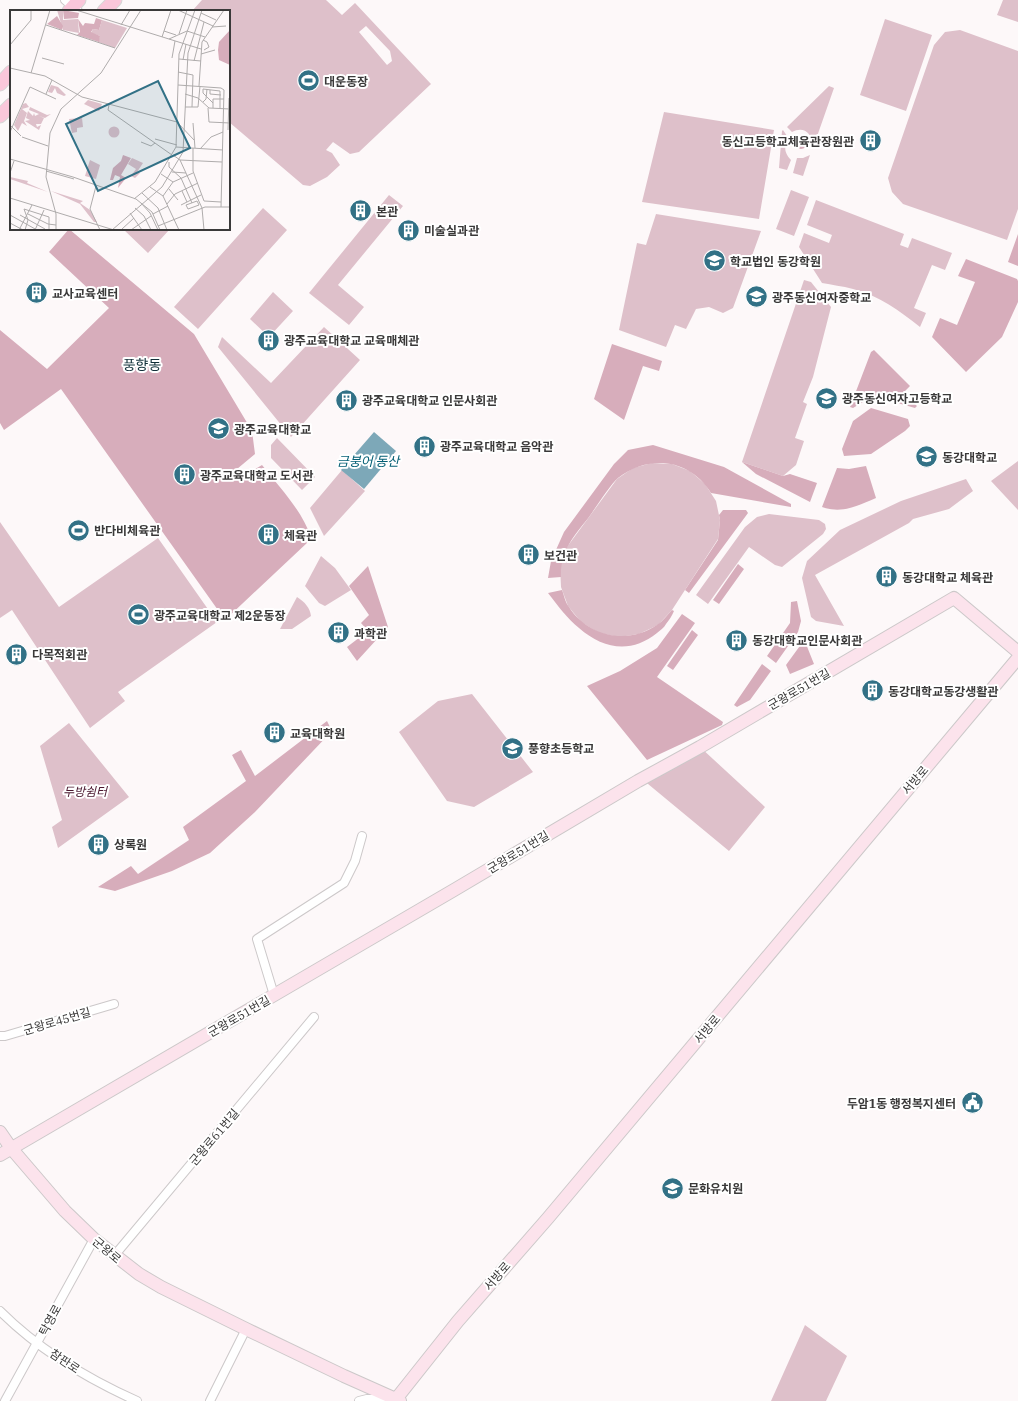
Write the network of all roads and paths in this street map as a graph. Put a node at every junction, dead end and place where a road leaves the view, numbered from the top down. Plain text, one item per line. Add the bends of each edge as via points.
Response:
1 (115, 0) edge
2 (105, 10) edge
3 (10, 73) edge
4 (0, 84) edge
5 (10, 106) edge
6 (0, 116) edge
7 (1018, 652) edge
8 (1018, 658) edge
9 (362, 836) dead end
10 (274, 995) junction
11 (114, 1004) dead end
12 (314, 1017) dead end
13 (0, 1036) edge
14 (0, 1132) edge
15 (12, 1148) junction
16 (0, 1155) edge
17 (94, 1240) junction
18 (114, 1256) junction
19 (0, 1311) edge
20 (246, 1329) junction
21 (37, 1343) junction
22 (398, 1400) edge
23 (5, 1401) edge
24 (137, 1401) edge
25 (210, 1401) edge
26 (359, 1401) edge

1 - 2 main road
3 - 4 main road
5 - 6 main road
7 - 10 main road, 군왕로51번길 via 954,598
8 - 22 main road, 서방로 via 548,1218 458,1321
9 - 10 street via 355,861 344,883 257,939
10 - 15 main road, 군왕로51번길
11 - 13 street, 군왕로45번길
12 - 18 street, 군왕로61번길
14 - 15 main road, 군왕로
15 - 16 main road, 군왕로51번길
15 - 17 main road, 군왕로 via 65,1211
17 - 18 main road, 군왕로
17 - 21 street, 탁영로
18 - 20 main road, 군왕로 via 161,1287
19 - 21 street, 참판로
20 - 22 main road, 군왕로
20 - 25 street
21 - 23 street, 탁영로
21 - 24 street, 참판로 via 83,1373
22 - 26 street

